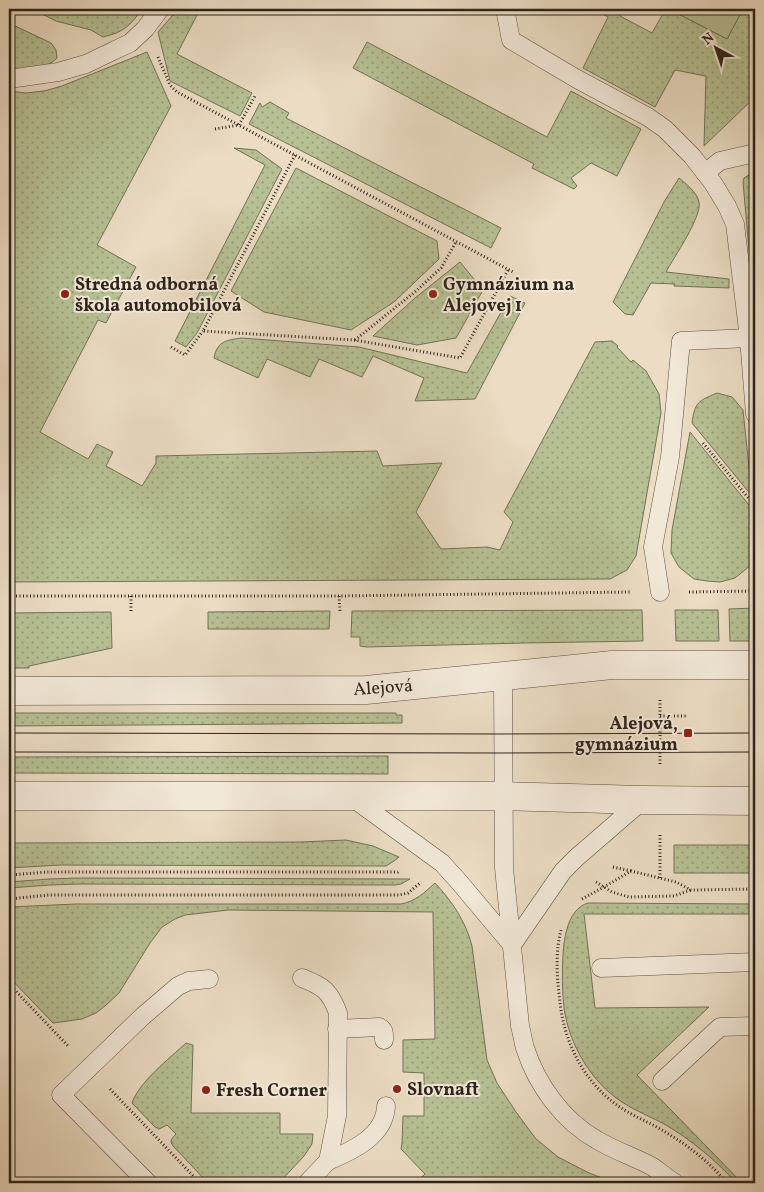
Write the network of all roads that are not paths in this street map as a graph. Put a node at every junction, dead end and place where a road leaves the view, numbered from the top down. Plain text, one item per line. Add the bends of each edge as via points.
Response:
1 (160, 9) edge
2 (505, 9) edge
3 (9, 79) edge
4 (755, 153) edge
5 (706, 173) junction
6 (749, 338) junction
7 (755, 414) edge
8 (660, 592) road end
9 (755, 665) edge
10 (503, 676) junction
11 (9, 691) edge
12 (9, 796) edge
13 (349, 796) junction
14 (503, 796) junction
15 (651, 800) junction
16 (755, 800) edge
17 (512, 945) junction
18 (755, 962) edge
19 (602, 968) dead end
20 (302, 978) dead end
21 (209, 979) dead end
22 (755, 1026) edge
23 (337, 1029) junction
24 (384, 1040) dead end
25 (662, 1081) dead end
26 (386, 1106) dead end
27 (328, 1161) junction
28 (148, 1183) edge
29 (307, 1183) edge
30 (675, 1183) edge

1 - 3 lane via 130,43 86,64
2 - 5 lane via 510,40 648,117 665,129
4 - 5 lane via 720,161
5 - 6 lane via 735,224
6 - 7 lane
6 - 8 lane via 681,341 670,457 653,547
9 - 10 street, Alejová via 612,665
10 - 11 street, Alejová via 366,690
10 - 14 lane
12 - 13 street
13 - 14 street
13 - 17 lane via 442,863
14 - 15 street
14 - 17 lane via 504,868
15 - 16 street
15 - 17 lane via 570,864
17 - 30 lane via 525,1048 554,1103 595,1139 654,1168
18 - 19 lane
20 - 23 lane via 324,988 329,995 338,1013
21 - 28 lane via 178,986 62,1095
22 - 25 lane via 720,1027
23 - 24 lane via 379,1027 384,1031
23 - 27 lane via 338,1116
26 - 27 lane via 380,1126 371,1135 358,1147
27 - 29 lane

